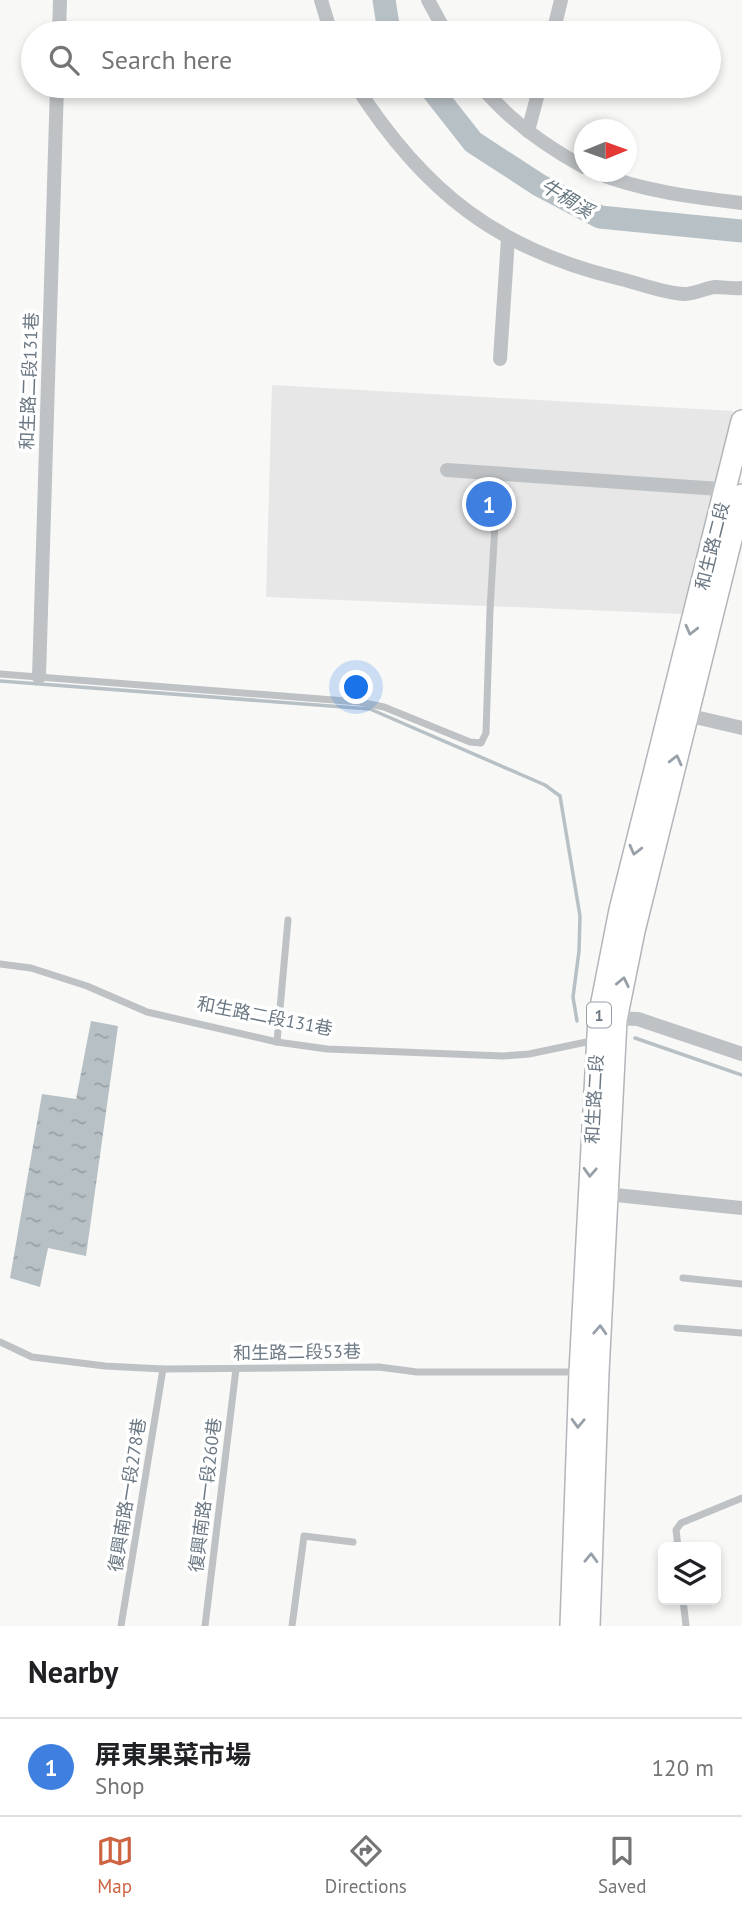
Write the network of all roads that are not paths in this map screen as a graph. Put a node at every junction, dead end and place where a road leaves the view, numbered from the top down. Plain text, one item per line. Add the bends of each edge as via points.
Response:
1 (60, 0) edge
2 (321, 0) edge
3 (428, 0) edge
4 (561, 0) edge
5 (59, 21) edge
6 (327, 21) edge
7 (439, 21) edge
8 (556, 21) edge
9 (57, 98) edge
10 (364, 98) edge
11 (491, 98) edge
12 (537, 98) edge
13 (528, 131) junction
14 (574, 162) edge
15 (619, 182) edge
16 (742, 203) edge
17 (508, 239) junction
18 (742, 288) edge
19 (500, 359) dead end
20 (742, 421) edge
21 (447, 470) dead end
22 (498, 473) junction
23 (737, 492) edge
24 (0, 674) edge
25 (39, 677) junction
26 (679, 713) junction
27 (742, 728) edge
28 (288, 920) dead end
29 (0, 964) edge
30 (607, 1029) junction
31 (277, 1042) junction
32 (742, 1054) edge
33 (606, 1195) junction
34 (742, 1208) edge
35 (683, 1278) dead end
36 (742, 1284) edge
37 (677, 1328) dead end
38 (742, 1333) edge
39 (0, 1342) edge
40 (163, 1369) junction
41 (236, 1369) junction
42 (589, 1373) junction
43 (742, 1498) edge
44 (353, 1542) dead end
45 (677, 1542) edge
46 (684, 1605) edge
47 (121, 1626) edge
48 (205, 1626) edge
49 (292, 1626) edge
50 (571, 1626) edge
51 (589, 1626) edge
52 (686, 1626) edge

1 - 5 street
2 - 6 street
3 - 7 street
4 - 8 street
9 - 25 street, 和生路二段131巷
10 - 17 street via 410,159 451,199
11 - 13 street
12 - 13 street
13 - 14 street
15 - 16 street via 656,192
17 - 18 street via 590,272 681,294 715,287
17 - 19 street
20 - 23 main road, 和生路二段 / 1
21 - 22 street
22 - 23 street
22 - 25 lane via 486,733 481,743 359,702
23 - 26 main road, 和生路二段 / 1
24 - 25 lane
26 - 27 street
26 - 30 main road, 和生路二段 / 1 via 620,910
28 - 31 lane
29 - 31 lane, 和生路二段131巷 via 31,968 87,986 147,1013
30 - 31 lane, 和生路二段131巷 via 529,1054 503,1056 327,1049
30 - 32 street via 638,1019
30 - 33 main road, 和生路二段 / 1
30 -> 42 main road, 和生路二段 / 1
33 - 34 street
42 -> 33 main road, 和生路二段 / 1
35 - 36 lane
37 - 38 lane
39 - 40 lane, 和生路二段53巷 via 32,1356
40 - 41 lane, 和生路二段53巷
40 - 47 lane, 復興南路一段278巷
41 - 42 lane, 和生路二段53巷
41 - 48 lane, 復興南路一段260巷
42 -> 50 main road, 和生路二段 / 1
51 -> 42 main road, 和生路二段 / 1
43 - 45 lane via 681,1523 676,1530
44 - 49 lane via 304,1536
46 - 52 lane

